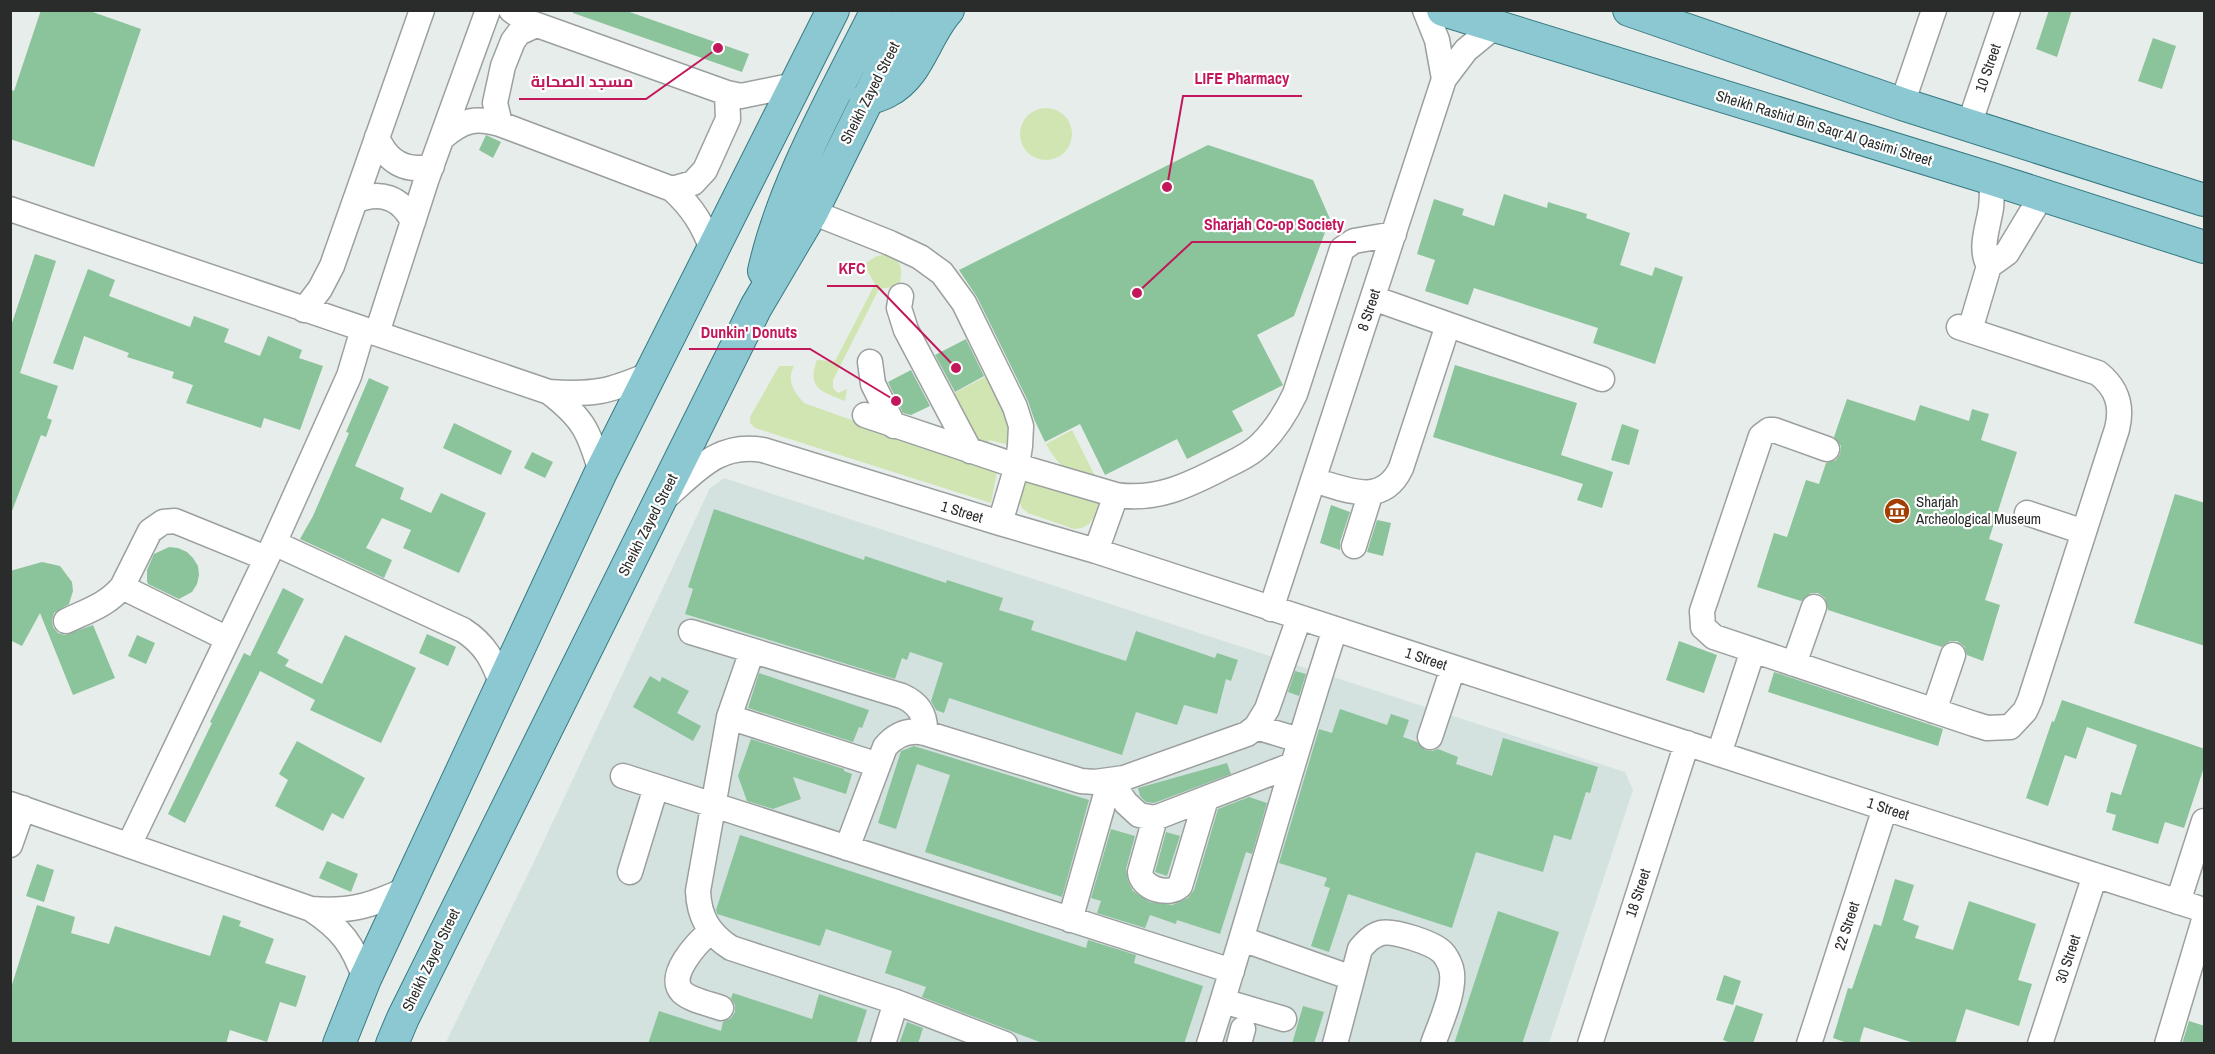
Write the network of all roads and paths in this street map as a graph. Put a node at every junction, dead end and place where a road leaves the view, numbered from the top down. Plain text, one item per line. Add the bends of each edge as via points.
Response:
1 (422, 10) edge
2 (488, 10) edge
3 (511, 10) edge
4 (806, 10) edge
5 (833, 10) edge
6 (877, 10) edge
7 (912, 10) edge
8 (948, 10) edge
9 (1425, 10) edge
10 (1443, 10) edge
11 (1934, 10) edge
12 (2008, 10) edge
13 (1650, 14) edge
14 (536, 25) junction
15 (1494, 27) junction
16 (811, 54) junction
17 (1444, 79) junction
18 (795, 85) junction
19 (727, 93) junction
20 (866, 100) junction
21 (1902, 104) junction
22 (500, 124) junction
23 (1969, 125) junction
24 (377, 137) junction
25 (443, 137) junction
26 (432, 166) junction
27 (1992, 179) junction
28 (672, 189) junction
29 (2042, 195) junction
30 (2205, 200) edge
31 (355, 201) junction
32 (812, 212) junction
33 (12, 215) edge
34 (2205, 218) edge
35 (412, 222) junction
36 (2158, 232) junction
37 (1394, 234) junction
38 (2205, 247) edge
39 (713, 252) junction
40 (1989, 266) junction
41 (901, 296) dead end
42 (1372, 298) junction
43 (756, 307) junction
44 (304, 310) junction
45 (1448, 325) junction
46 (370, 331) junction
47 (870, 362) dead end
48 (650, 374) junction
49 (1602, 379) dead end
50 (549, 392) junction
51 (865, 415) dead end
52 (1018, 416) junction
53 (894, 426) junction
54 (1827, 449) dead end
55 (970, 451) junction
56 (1017, 466) junction
57 (601, 472) junction
58 (1052, 476) junction
59 (1313, 480) junction
60 (1371, 492) junction
61 (1116, 495) junction
62 (659, 504) junction
63 (2027, 513) dead end
64 (1000, 524) junction
65 (2084, 532) junction
66 (1354, 546) dead end
67 (270, 550) junction
68 (1096, 551) junction
69 (122, 586) junction
70 (1814, 607) dead end
71 (1271, 609) junction
72 (1299, 618) junction
73 (66, 621) dead end
74 (1335, 629) junction
75 (691, 632) dead end
76 (228, 639) junction
77 (1753, 650) junction
78 (752, 651) junction
79 (1953, 655) dead end
80 (1794, 664) junction
81 (1453, 668) junction
82 (502, 686) junction
83 (1934, 711) junction
84 (729, 717) junction
85 (1256, 727) junction
86 (925, 733) junction
87 (1430, 737) dead end
88 (1299, 740) junction
89 (1687, 743) junction
90 (1719, 754) junction
91 (866, 761) dead end
92 (1292, 765) junction
93 (623, 776) dead end
94 (1110, 780) junction
95 (656, 787) junction
96 (1206, 799) junction
97 (17, 806) edge
98 (713, 806) junction
99 (1885, 808) junction
100 (1155, 818) junction
101 (2205, 821) edge
102 (10, 845) edge
103 (129, 845) junction
104 (847, 848) junction
105 (630, 872) dead end
106 (2096, 875) junction
107 (407, 889) junction
108 (2178, 902) junction
109 (310, 909) junction
110 (2205, 910) edge
111 (1070, 920) junction
112 (2205, 920) edge
113 (710, 932) junction
114 (1242, 939) junction
115 (1232, 971) junction
116 (1352, 978) junction
117 (365, 979) junction
118 (1223, 1000) junction
119 (896, 1002) junction
120 (722, 1008) dead end
121 (1284, 1019) dead end
122 (339, 1044) edge
123 (392, 1044) edge
124 (883, 1044) edge
125 (1005, 1044) edge
126 (1209, 1044) edge
127 (1335, 1044) edge
128 (1433, 1044) edge
129 (1590, 1044) edge
130 (1809, 1044) edge
131 (2040, 1044) edge
132 (2167, 1044) edge

1 - 24 street
2 - 25 street
3 - 14 street
4 - 16 main road
5 - 16 main road
6 - 43 main road via 795,178 772,241
7 - 20 main road, Sheikh Zayed Street
8 - 20 main road via 903,80
9 - 17 street, 8 Street via 1437,40
10 - 15 main road, Sheikh Rashid Bin Saqr Al Qasimi Street
11 - 21 street
12 - 23 street, 10 Street
13 - 21 main road
14 - 19 street
14 - 22 street via 519,33 503,66 495,103
15 - 17 street via 1466,50
15 - 27 main road, Sheikh Rashid Bin Saqr Al Qasimi Street
16 - 18 main road
17 - 37 street, 8 Street
18 - 19 street via 741,96
18 - 39 main road
19 - 28 street via 728,119 705,170 693,183
20 - 32 main road, Sheikh Zayed Street
21 - 23 main road
22 - 25 street via 469,121
22 - 28 street
23 - 30 main road
24 - 26 street via 381,148 398,165 421,169
24 - 31 street
25 - 26 street
26 - 35 street
27 - 29 main road, Sheikh Rashid Bin Saqr Al Qasimi Street
27 - 40 street via 1984,246
28 - 39 street via 698,217
29 - 36 main road, Sheikh Rashid Bin Saqr Al Qasimi Street
29 - 40 street via 2007,254
31 - 35 street via 366,196 389,197 407,211
31 - 44 street via 327,278
32 - 43 main road, Sheikh Zayed Street
32 - 52 street via 914,254 942,273 964,303
33 - 44 street
34 - 36 main road via 2172,209 2167,211
35 - 46 street
36 - 38 main road, Sheikh Rashid Bin Saqr Al Qasimi Street
37 - 42 street, 8 Street
37 - 61 street via 1354,240 1342,249 1295,394 1280,422 1259,445 1248,455 1185,488 1150,497
39 - 48 main road
40 - 65 street via 1965,328 2098,372 2115,391 2120,404 2120,417
41 - 55 street via 902,319
42 - 45 street
42 - 59 street, 8 Street
43 - 62 main road, Sheikh Zayed Street
44 - 46 street
45 - 49 street
45 - 60 street via 1398,475 1386,487
46 - 50 street
46 - 67 street
47 - 53 street via 873,384
48 - 50 street via 603,392
48 - 57 main road
50 - 57 street via 571,408 584,425
51 - 53 street
52 - 56 street via 1021,436
52 - 58 street
53 - 55 street
54 - 77 street via 1774,429 1764,432 1759,440 1701,619 1703,627 1714,637
55 - 56 street
56 - 58 street
56 - 64 street
57 - 82 main road
58 - 61 street
59 - 60 street via 1355,492
59 - 71 street, 8 Street
60 - 66 street
61 - 68 street
62 - 64 street, 1 Street via 708,461 740,448 752,448
62 - 123 main road, Sheikh Zayed Street
63 - 65 street
64 - 68 street, 1 Street
65 - 83 street via 2030,700 2019,720 2010,727 1987,728
67 - 69 street via 169,520 150,531
67 - 76 street
67 - 82 street via 463,630 490,655
68 - 71 street, 1 Street
69 - 73 street via 108,602
69 - 76 street
70 - 80 street
71 - 72 street, 1 Street
72 - 74 street, 1 Street
72 - 85 street via 1267,709
74 - 81 street, 1 Street
74 - 88 street
75 - 78 street
76 - 103 street
77 - 80 street
77 - 90 street
78 - 84 street
78 - 86 street via 902,696 920,710
79 - 83 street
80 - 83 street
81 - 87 street
81 - 89 street, 1 Street
82 - 107 main road
84 - 91 street
84 - 98 street
85 - 88 street
85 - 94 street via 1237,738
86 - 94 street via 1082,781
86 - 104 street via 898,735 885,747
88 - 92 street
89 - 90 street, 1 Street
89 - 129 street, 18 Street
90 - 99 street, 1 Street
92 - 96 street
92 - 114 street
93 - 95 street
94 - 100 street via 1139,815
94 - 111 street
95 - 98 street
95 - 105 street
96 - 100 street
96 - 100 street via 1180,886 1174,891 1144,884 1141,879
97 - 102 street
97 - 103 street
98 - 104 street
98 - 113 street via 698,891 703,919
99 - 106 street, 1 Street
99 - 130 street, 22 Street
101 - 108 street
103 - 109 street
104 - 111 street
106 - 108 street, 1 Street
106 - 131 street, 30 Street
107 - 109 street via 353,909
107 - 117 main road
108 - 110 street, 1 Street
109 - 117 street via 346,937
111 - 115 street
112 - 132 street
113 - 119 street via 731,948
113 - 120 street via 684,961 678,986 687,995
114 - 115 street
114 - 116 street
115 - 118 street
116 - 127 street
116 - 128 street via 1360,950 1374,935 1394,933 1441,951 1453,978
117 - 122 main road
118 - 121 street
118 - 126 street
119 - 124 street
119 - 125 street

